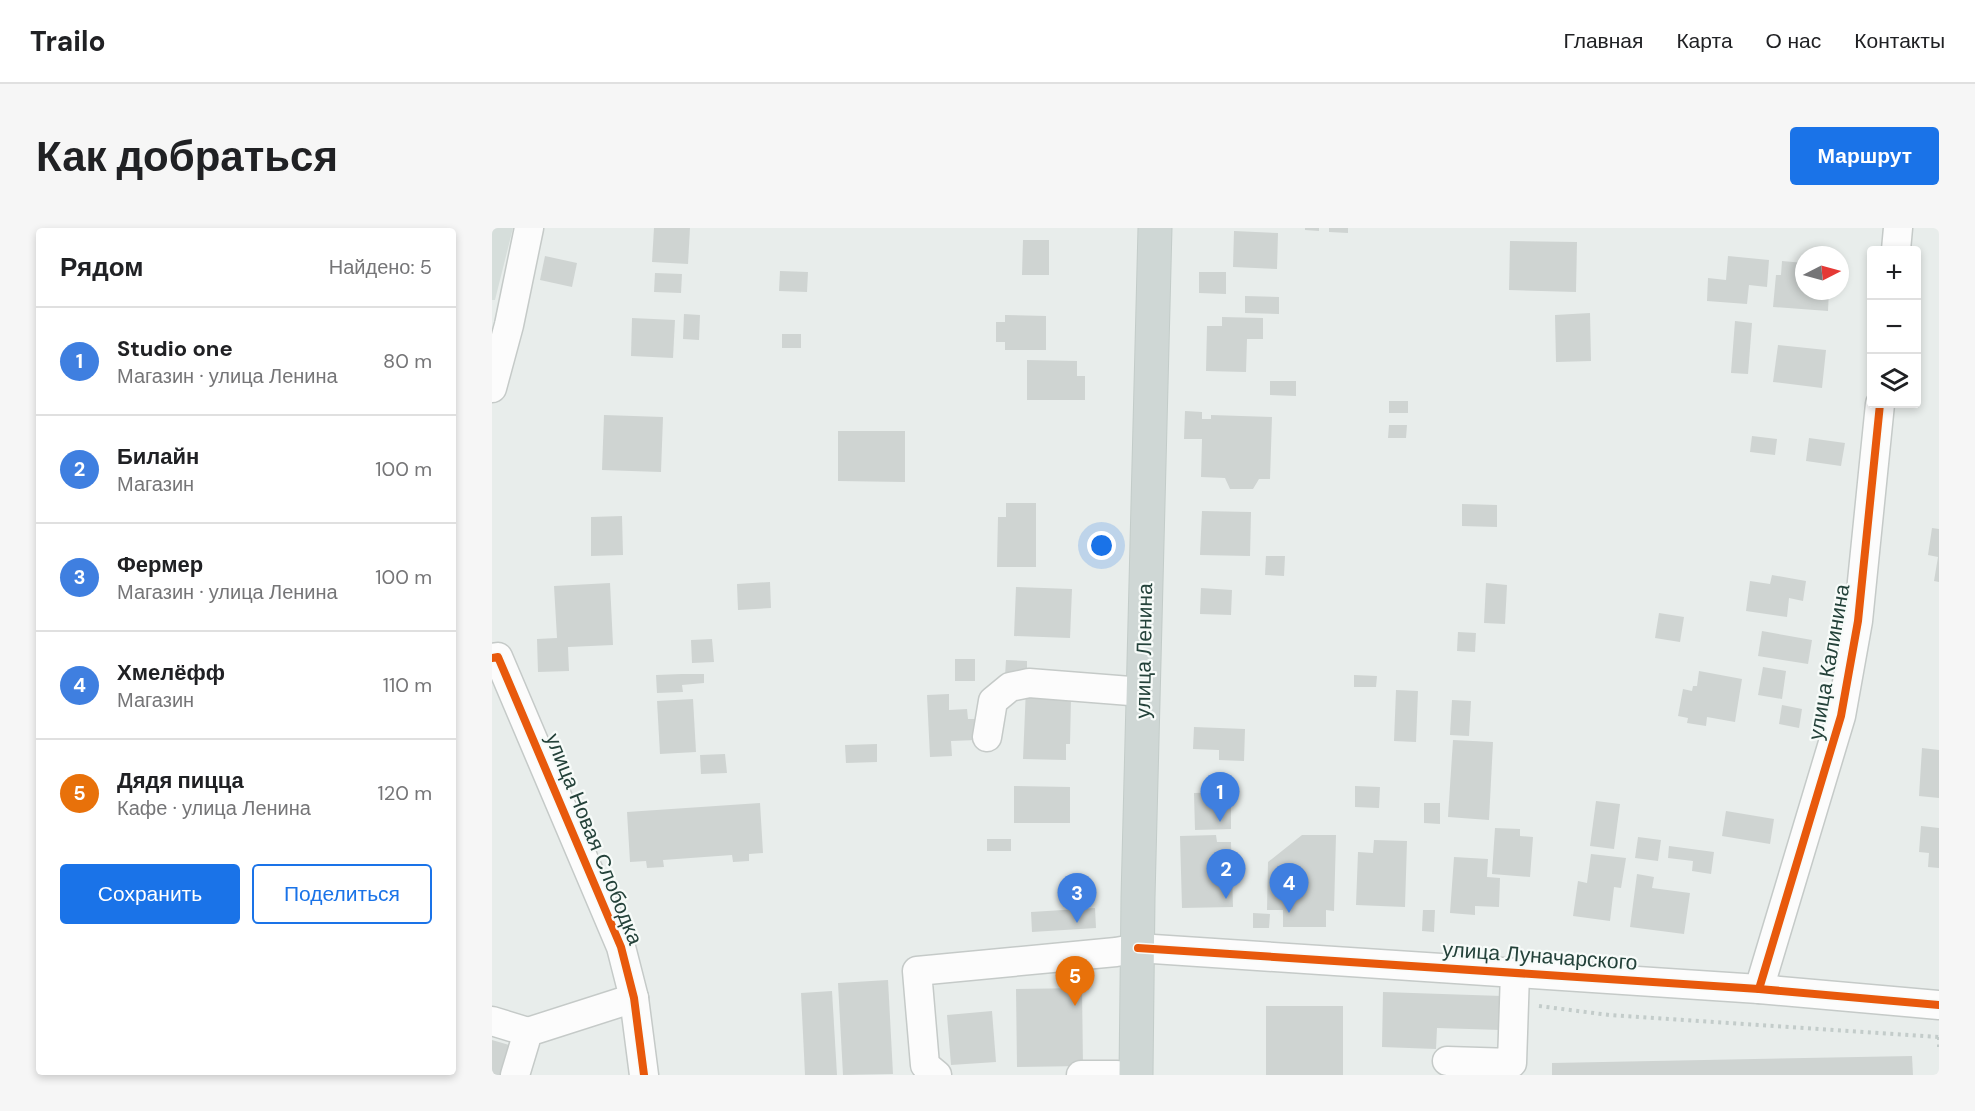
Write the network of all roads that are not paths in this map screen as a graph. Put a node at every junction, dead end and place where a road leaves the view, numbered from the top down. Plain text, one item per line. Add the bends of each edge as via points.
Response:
1 (529, 228) edge
2 (1155, 228) edge
3 (1898, 228) edge
4 (1896, 246) edge
5 (492, 388) edge
6 (1880, 408) edge
7 (495, 658) edge
8 (1143, 692) junction
9 (987, 737) dead end
10 (1138, 948) junction
11 (1515, 983) junction
12 (1759, 989) junction
13 (634, 998) junction
14 (1939, 1005) edge
15 (492, 1021) edge
16 (528, 1032) junction
17 (1447, 1061) dead end
18 (515, 1075) edge
19 (644, 1075) edge
20 (937, 1075) edge
21 (1081, 1075) edge
22 (1117, 1075) edge
23 (1136, 1075) edge

1 - 5 street
2 - 8 main road, улица Ленина
3 - 4 street
6 - 12 street, улица Калинина via 1858,621 1841,716
7 - 13 street, улица Новая Слободка via 621,947
8 - 9 street via 1029,683 1010,687 993,701
8 - 10 main road, улица Ленина
10 - 11 street, улица Луначарского
10 - 20 street, улица Луначарского via 917,971 925,1065
10 - 23 main road, улица Ленина
11 - 12 street, улица Луначарского
11 - 17 street via 1512,1063
12 - 14 street, улица Луначарского
13 - 16 street
13 - 19 street, улица Новая Слободка
15 - 16 street
16 - 18 street
21 - 22 street

